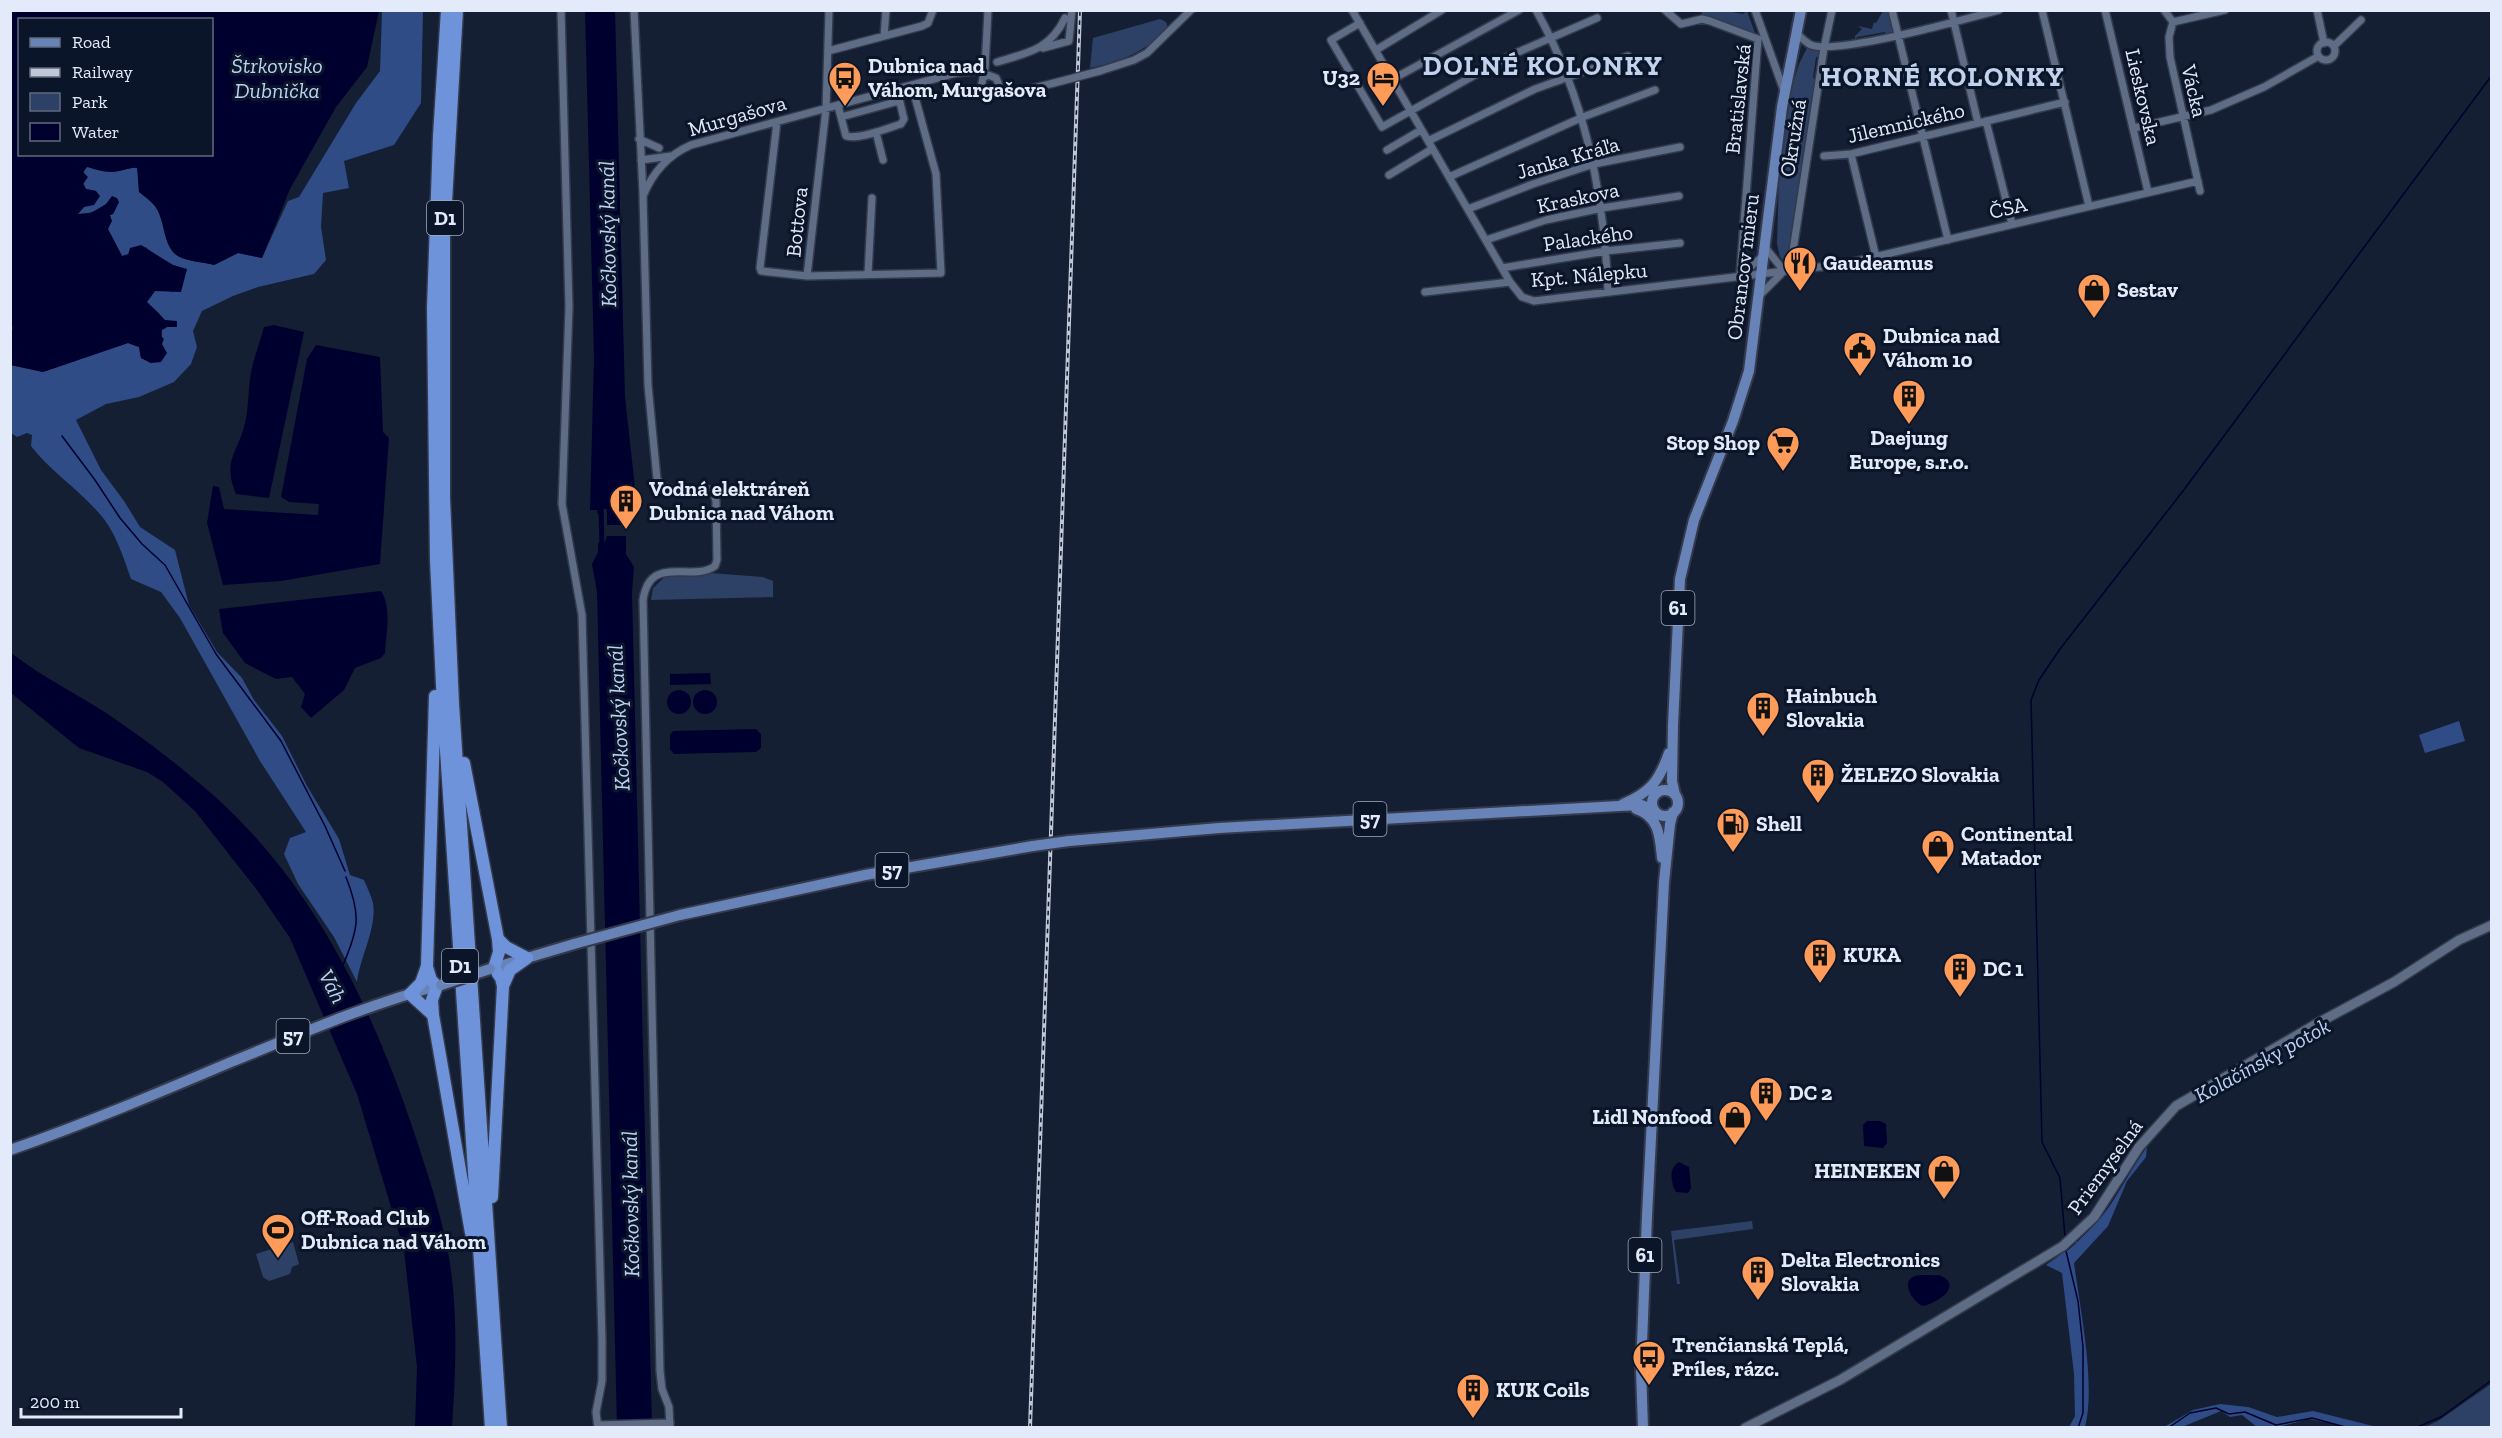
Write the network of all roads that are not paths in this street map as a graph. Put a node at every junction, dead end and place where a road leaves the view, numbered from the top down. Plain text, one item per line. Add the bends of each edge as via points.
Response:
1 (447, 10) edge
2 (456, 10) edge
3 (561, 10) edge
4 (634, 10) edge
5 (829, 10) edge
6 (886, 10) edge
7 (933, 10) edge
8 (988, 10) edge
9 (1072, 10) edge
10 (1191, 10) edge
11 (1352, 10) edge
12 (1442, 10) edge
13 (1519, 10) edge
14 (1536, 10) edge
15 (1665, 10) edge
16 (1755, 10) edge
17 (1801, 10) edge
18 (1832, 10) edge
19 (1892, 10) edge
20 (1951, 10) edge
21 (1999, 10) edge
22 (2042, 10) edge
23 (2105, 10) edge
24 (2164, 10) edge
25 (2225, 10) edge
26 (2317, 10) edge
27 (1065, 18) dead end
28 (1597, 18) dead end
29 (2361, 20) dead end
30 (1953, 21) junction
31 (2173, 22) junction
32 (1360, 23) junction
33 (1796, 33) junction
34 (1898, 35) junction
35 (884, 36) junction
36 (1551, 37) junction
37 (1761, 37) junction
38 (2324, 43) junction
39 (1824, 45) junction
40 (2334, 46) junction
41 (1038, 49) junction
42 (1376, 50) junction
43 (828, 51) junction
44 (987, 56) junction
45 (1628, 56) dead end
46 (2317, 57) junction
47 (997, 62) dead end
48 (984, 65) junction
49 (975, 71) junction
50 (956, 73) junction
51 (1568, 77) junction
52 (985, 78) junction
53 (1393, 79) junction
54 (912, 86) junction
55 (998, 88) junction
56 (897, 90) junction
57 (1655, 90) dead end
58 (1784, 91) junction
59 (899, 101) junction
60 (2065, 102) junction
61 (838, 106) junction
62 (826, 109) junction
63 (1411, 111) junction
64 (841, 117) junction
65 (1582, 117) junction
66 (2184, 117) junction
67 (777, 122) junction
68 (1982, 122) junction
69 (2134, 128) junction
70 (1421, 130) junction
71 (876, 132) junction
72 (1923, 137) junction
73 (639, 139) junction
74 (1428, 141) junction
75 (1680, 147) dead end
76 (659, 148) dead end
77 (1432, 149) junction
78 (1387, 150) dead end
79 (1851, 154) junction
80 (673, 156) junction
81 (1824, 156) dead end
82 (641, 160) junction
83 (883, 160) dead end
84 (1594, 164) junction
85 (1389, 175) dead end
86 (1449, 177) junction
87 (2198, 181) junction
88 (2200, 191) dead end
89 (2148, 192) junction
90 (643, 196) junction
91 (1679, 196) dead end
92 (872, 198) dead end
93 (2089, 206) junction
94 (1602, 208) junction
95 (1468, 209) junction
96 (2012, 224) junction
97 (1486, 240) junction
98 (1948, 240) junction
99 (1680, 243) dead end
100 (1606, 251) junction
101 (1764, 251) junction
102 (1876, 257) junction
103 (1502, 268) junction
104 (1787, 270) junction
105 (1761, 273) junction
106 (868, 274) junction
107 (1740, 275) junction
108 (807, 276) junction
109 (1510, 282) junction
110 (1425, 292) dead end
111 (1608, 292) junction
112 (1758, 297) junction
113 (439, 642) junction
114 (453, 704) junction
115 (1672, 745) junction
116 (1672, 758) junction
117 (1658, 793) junction
118 (1675, 795) junction
119 (1618, 806) junction
120 (1656, 812) junction
121 (1673, 812) junction
122 (1667, 850) junction
123 (1664, 882) junction
124 (2492, 925) edge
125 (498, 939) junction
126 (527, 957) junction
127 (427, 966) junction
128 (492, 969) junction
129 (439, 986) junction
130 (503, 986) junction
131 (408, 995) junction
132 (433, 1015) junction
133 (10, 1150) edge
134 (487, 1218) junction
135 (482, 1290) junction
136 (670, 1425) edge
137 (598, 1426) edge
138 (491, 1428) edge
139 (501, 1428) edge
140 (1643, 1428) edge
141 (1745, 1428) edge

1 - 113 highway, D1 via 438,136 433,320
2 - 114 highway, D1 via 442,355
3 - 137 street via 569,307 562,504 582,615 602,1340
4 - 73 street
5 - 43 street, Bottova
6 - 35 street
7 - 35 street via 928,23
8 - 44 street
9 - 41 street via 1069,41
10 - 55 street, bridge via 1147,53 1134,60 1010,94
11 - 32 street, Kpt. Nálepku
12 - 42 street
13 - 53 street
14 - 36 street
15 - 37 street via 1681,24 1710,21
16 - 37 street, Bratislavská
17 - 33 main road, Obrancov mieru / 61
18 - 39 street, Okružná
19 - 34 street
20 - 30 street
21 - 30 street
22 - 60 street
23 - 69 street, Lieskovska
24 - 31 street
25 - 31 street
26 - 38 street
27 - 41 street via 1051,40
28 - 36 street
29 - 40 street
30 - 34 street
30 - 68 street
31 - 66 street, Vácka via 2170,57
32 - 42 street, Kpt. Nálepku
32 - 63 street via 1331,40 1383,127
33 - 39 street via 1810,44
33 - 58 main road, Obrancov mieru / 61
34 - 39 street
34 - 72 street
35 - 43 street
36 - 51 street
36 - 63 street
37 - 58 street, Bratislavská
37 - 107 street, Bratislavská
38 - 40 street
38 - 46 street via 2317,50
39 - 104 street, Okružná
40 - 46 street via 2334,53 2328,58
41 - 47 street
42 - 53 street, Kpt. Nálepku
43 - 62 street, Bottova
44 - 48 street
44 - 52 street
45 - 51 street
46 - 66 street via 2264,87
48 - 49 street, Murgašova
48 - 52 street
49 - 50 street, Murgašova
49 - 52 street
50 - 52 street
50 - 54 street, Murgašova
51 - 65 street
51 - 74 street
52 - 55 street via 997,80
52 - 55 street via 981,88 986,93
53 - 63 street, Kpt. Nálepku
54 - 56 street, Murgašova
54 - 106 street via 936,174 941,273
56 - 59 street
56 - 61 street, Murgašova
57 - 65 street
58 - 101 main road, Obrancov mieru / 61
59 - 64 street
59 - 71 street via 904,119 901,124
60 - 68 street, Jilemnického
60 - 93 street
61 - 62 street, Murgašova
61 - 64 street
62 - 67 street, Murgašova
62 - 108 street, Bottova
63 - 70 street, Kpt. Nálepku
64 - 71 street via 846,136
65 - 84 street
65 - 86 street
66 - 69 street
66 - 87 street, Vácka
67 - 80 street, Murgašova via 703,141
67 - 108 street, Bottova via 760,268 764,273
68 - 72 street, Jilemnického
68 - 96 street
69 - 89 street, Lieskovska
70 - 74 street, Kpt. Nálepku
70 - 78 street
71 - 83 street
72 - 79 street, Jilemnického
72 - 98 street
73 - 76 street
73 - 82 street
74 - 77 street, Kpt. Nálepku
75 - 84 street, Janka Kráľa
77 - 85 street
77 - 86 street, Kpt. Nálepku
79 - 81 street, Jilemnického
79 - 102 street
80 - 82 street
80 - 90 street, Murgašova via 656,173
82 - 90 street
84 - 94 street
84 - 95 street, Janka Kráľa
86 - 95 street, Kpt. Nálepku
87 - 88 street, Vácka
87 - 89 street
89 - 93 street, ČSA
90 - 136 street via 647,364 656,474 660,484 669,489 709,490 716,501 715,566 704,571 660,574 648,585 643,600 660,1371
91 - 94 street, Kraskova
92 - 106 street
93 - 96 street, ČSA
94 - 97 street, Kraskova via 1546,220
94 - 100 street
95 - 97 street, Kpt. Nálepku
96 - 98 street, ČSA
97 - 103 street, Kpt. Nálepku
98 - 102 street, ČSA
99 - 100 street, Palackého
100 - 103 street, Palackého
100 - 111 street
101 - 104 street
101 - 105 main road, Obrancov mieru / 61
101 - 107 street
102 - 104 street, ČSA
103 - 109 street, Kpt. Nálepku
104 - 105 street, ČSA
104 - 112 street
105 - 107 street, Kpt. Nálepku
105 - 112 main road, Obrancov mieru / 61
106 - 108 street
107 - 111 street, Kpt. Nálepku
109 - 110 street
109 - 111 street, Kpt. Nálepku via 1522,297 1534,301
112 - 115 main road, Obrancov mieru / 61 via 1747,379 1694,520 1680,579
113 - 127 highway via 435,658
113 - 135 highway, D1
114 - 125 highway
114 - 134 highway, D1
115 - 116 main road, 61
115 - 119 main road via 1655,784
116 - 117 main road, 61 via 1667,780
116 - 118 main road, 61
117 - 118 main road via 1669,791
117 - 119 main road, 57
117 - 120 main road, 61 via 1652,802
118 - 121 main road, 61 via 1677,804
119 - 120 main road, 57 via 1642,805
119 - 123 main road via 1641,811 1656,824
119 - 126 main road, 57, bridge via 1230,827 1033,846 854,877 680,915
120 - 121 main road
120 - 122 main road, 61 via 1665,826
121 - 122 main road, 61
122 - 123 main road, 61
123 - 140 main road, 61 via 1643,1294
124 - 141 street, Priemyselná via 2458,940 2408,974 2176,1106 2139,1146 2094,1216 2066,1244 1840,1380
125 - 126 highway
125 - 128 highway via 499,952
126 - 128 main road, 57
126 - 130 highway via 510,970
127 - 129 highway via 431,980
127 - 131 highway via 421,983
128 - 129 main road, 57, bridge
128 - 130 highway
129 - 131 main road, 57
129 - 132 highway via 432,1000
130 - 134 highway via 492,1195
131 - 132 highway
131 - 133 main road, 57 via 304,1032 97,1119
132 - 135 highway
134 - 139 highway, D1
135 - 138 highway, D1
136 - 137 street

